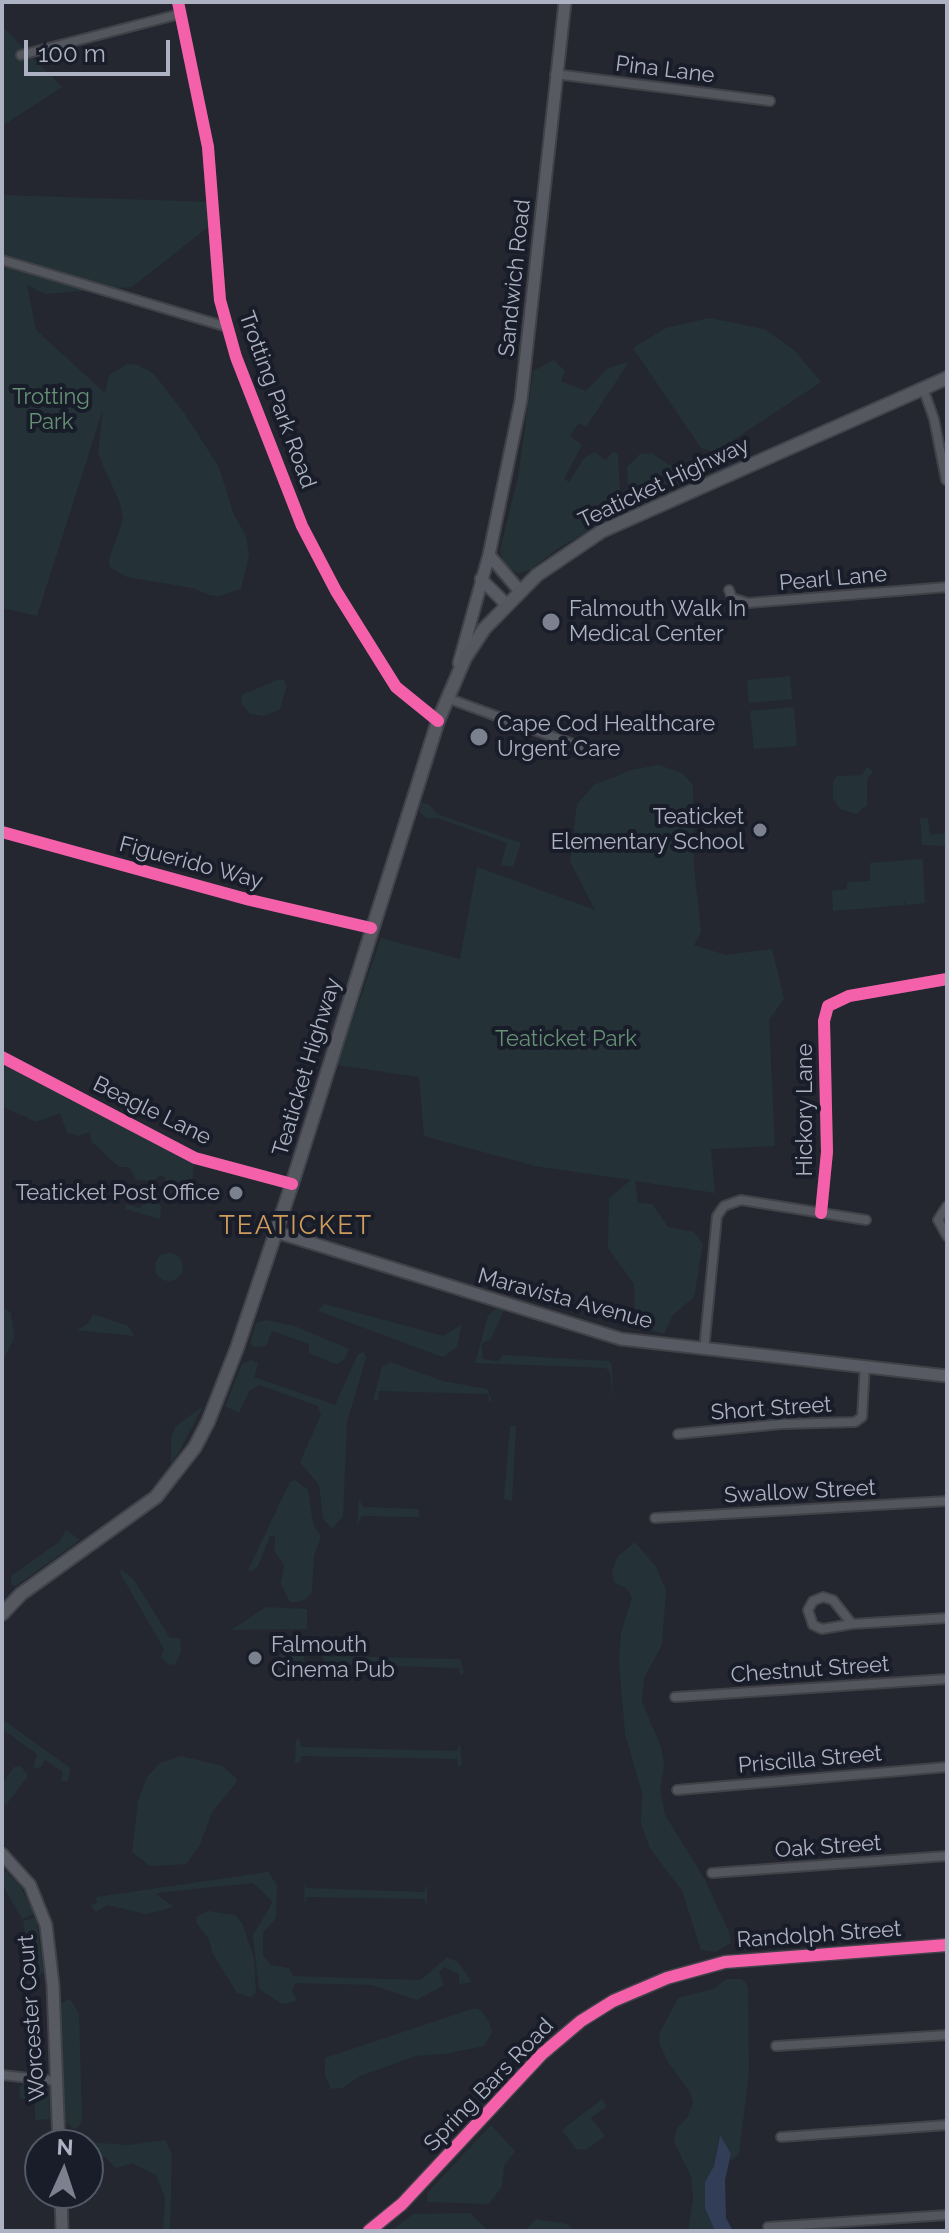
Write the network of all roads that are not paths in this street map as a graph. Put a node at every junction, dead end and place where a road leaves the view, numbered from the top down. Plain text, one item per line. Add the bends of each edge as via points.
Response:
1 (178, 2) edge
2 (565, 2) edge
3 (180, 14) junction
4 (21, 55) dead end
5 (555, 74) junction
6 (770, 101) dead end
7 (2, 260) edge
8 (227, 327) junction
9 (947, 378) edge
10 (923, 388) junction
11 (946, 480) edge
12 (489, 555) junction
13 (481, 579) junction
14 (947, 587) edge
15 (519, 590) junction
16 (729, 590) dead end
17 (506, 604) junction
18 (455, 678) junction
19 (447, 698) junction
20 (438, 721) junction
21 (589, 747) dead end
22 (2, 832) edge
23 (371, 928) junction
24 (947, 979) edge
25 (2, 1057) edge
26 (292, 1184) junction
27 (947, 1206) edge
28 (821, 1213) junction
29 (866, 1220) dead end
30 (276, 1232) junction
31 (947, 1236) edge
32 (704, 1350) junction
33 (865, 1366) junction
34 (947, 1376) edge
35 (678, 1434) dead end
36 (947, 1501) edge
37 (655, 1518) dead end
38 (2, 1614) edge
39 (947, 1618) edge
40 (852, 1624) junction
41 (947, 1679) edge
42 (675, 1697) dead end
43 (947, 1767) edge
44 (677, 1790) dead end
45 (2, 1854) edge
46 (947, 1856) edge
47 (712, 1873) dead end
48 (947, 1945) edge
49 (695, 1969) joint
50 (947, 2035) edge
51 (776, 2046) dead end
52 (2, 2075) edge
53 (57, 2081) junction
54 (947, 2125) edge
55 (58, 2129) edge
56 (781, 2137) dead end
57 (61, 2209) edge
58 (947, 2215) edge
59 (768, 2227) dead end
60 (62, 2231) edge
61 (369, 2231) edge

1 - 3 street, Trotting Park Road
2 - 5 main road, Sandwich Road
3 - 4 street
3 - 8 street, Trotting Park Road via 208,147 216,278
5 - 6 street, Pina Lane
5 - 12 main road, Sandwich Road via 531,331
7 - 8 street
8 - 20 street, Trotting Park Road via 291,499 336,591 396,687
9 - 10 main road, Teaticket Highway
10 - 11 street
10 - 15 main road, Teaticket Highway via 629,518 578,546
12 - 13 main road, Sandwich Road
12 - 15 main road
13 - 17 main road
13 - 18 main road, Sandwich Road
14 - 16 street, Pearl Lane via 748,603 732,598
15 - 17 main road, Teaticket Highway
17 - 18 main road, Teaticket Highway via 472,646
18 - 19 main road, Teaticket Highway
19 - 20 main road, Teaticket Highway
19 - 21 street
20 - 23 main road, Teaticket Highway
22 - 23 street, Figuerido Way
23 - 26 main road, Teaticket Highway
24 - 28 street, Hickory Lane via 849,996 828,1006
25 - 26 street, Beagle Lane via 195,1158
26 - 30 main road, Teaticket Highway
27 - 31 street via 938,1220
28 - 29 street
28 - 32 street via 741,1200 720,1210
30 - 32 main road, Maravista Avenue via 605,1335
30 - 38 main road, Teaticket Highway via 217,1401 174,1478 136,1514 21,1594
32 - 33 main road, Maravista Avenue
33 - 34 main road, Maravista Avenue
33 - 35 street, Short Street via 862,1417 855,1422
36 - 37 street, Swallow Street
39 - 40 street
40 - 40 street via 833,1600 818,1598 810,1605 810,1620 817,1627
41 - 42 street, Chestnut Street
43 - 44 street, Priscilla Street
45 - 53 main road, Worcester Court via 30,1885 46,1925
46 - 47 street, Oak Street
48 - 49 main road, Randolph Street via 751,1959
49 - 61 main road, Spring Bars Road via 625,1996 572,2028 402,2204
50 - 51 street
52 - 53 street
53 - 55 main road, Worcester Court
54 - 56 street
57 - 60 main road
58 - 59 street

